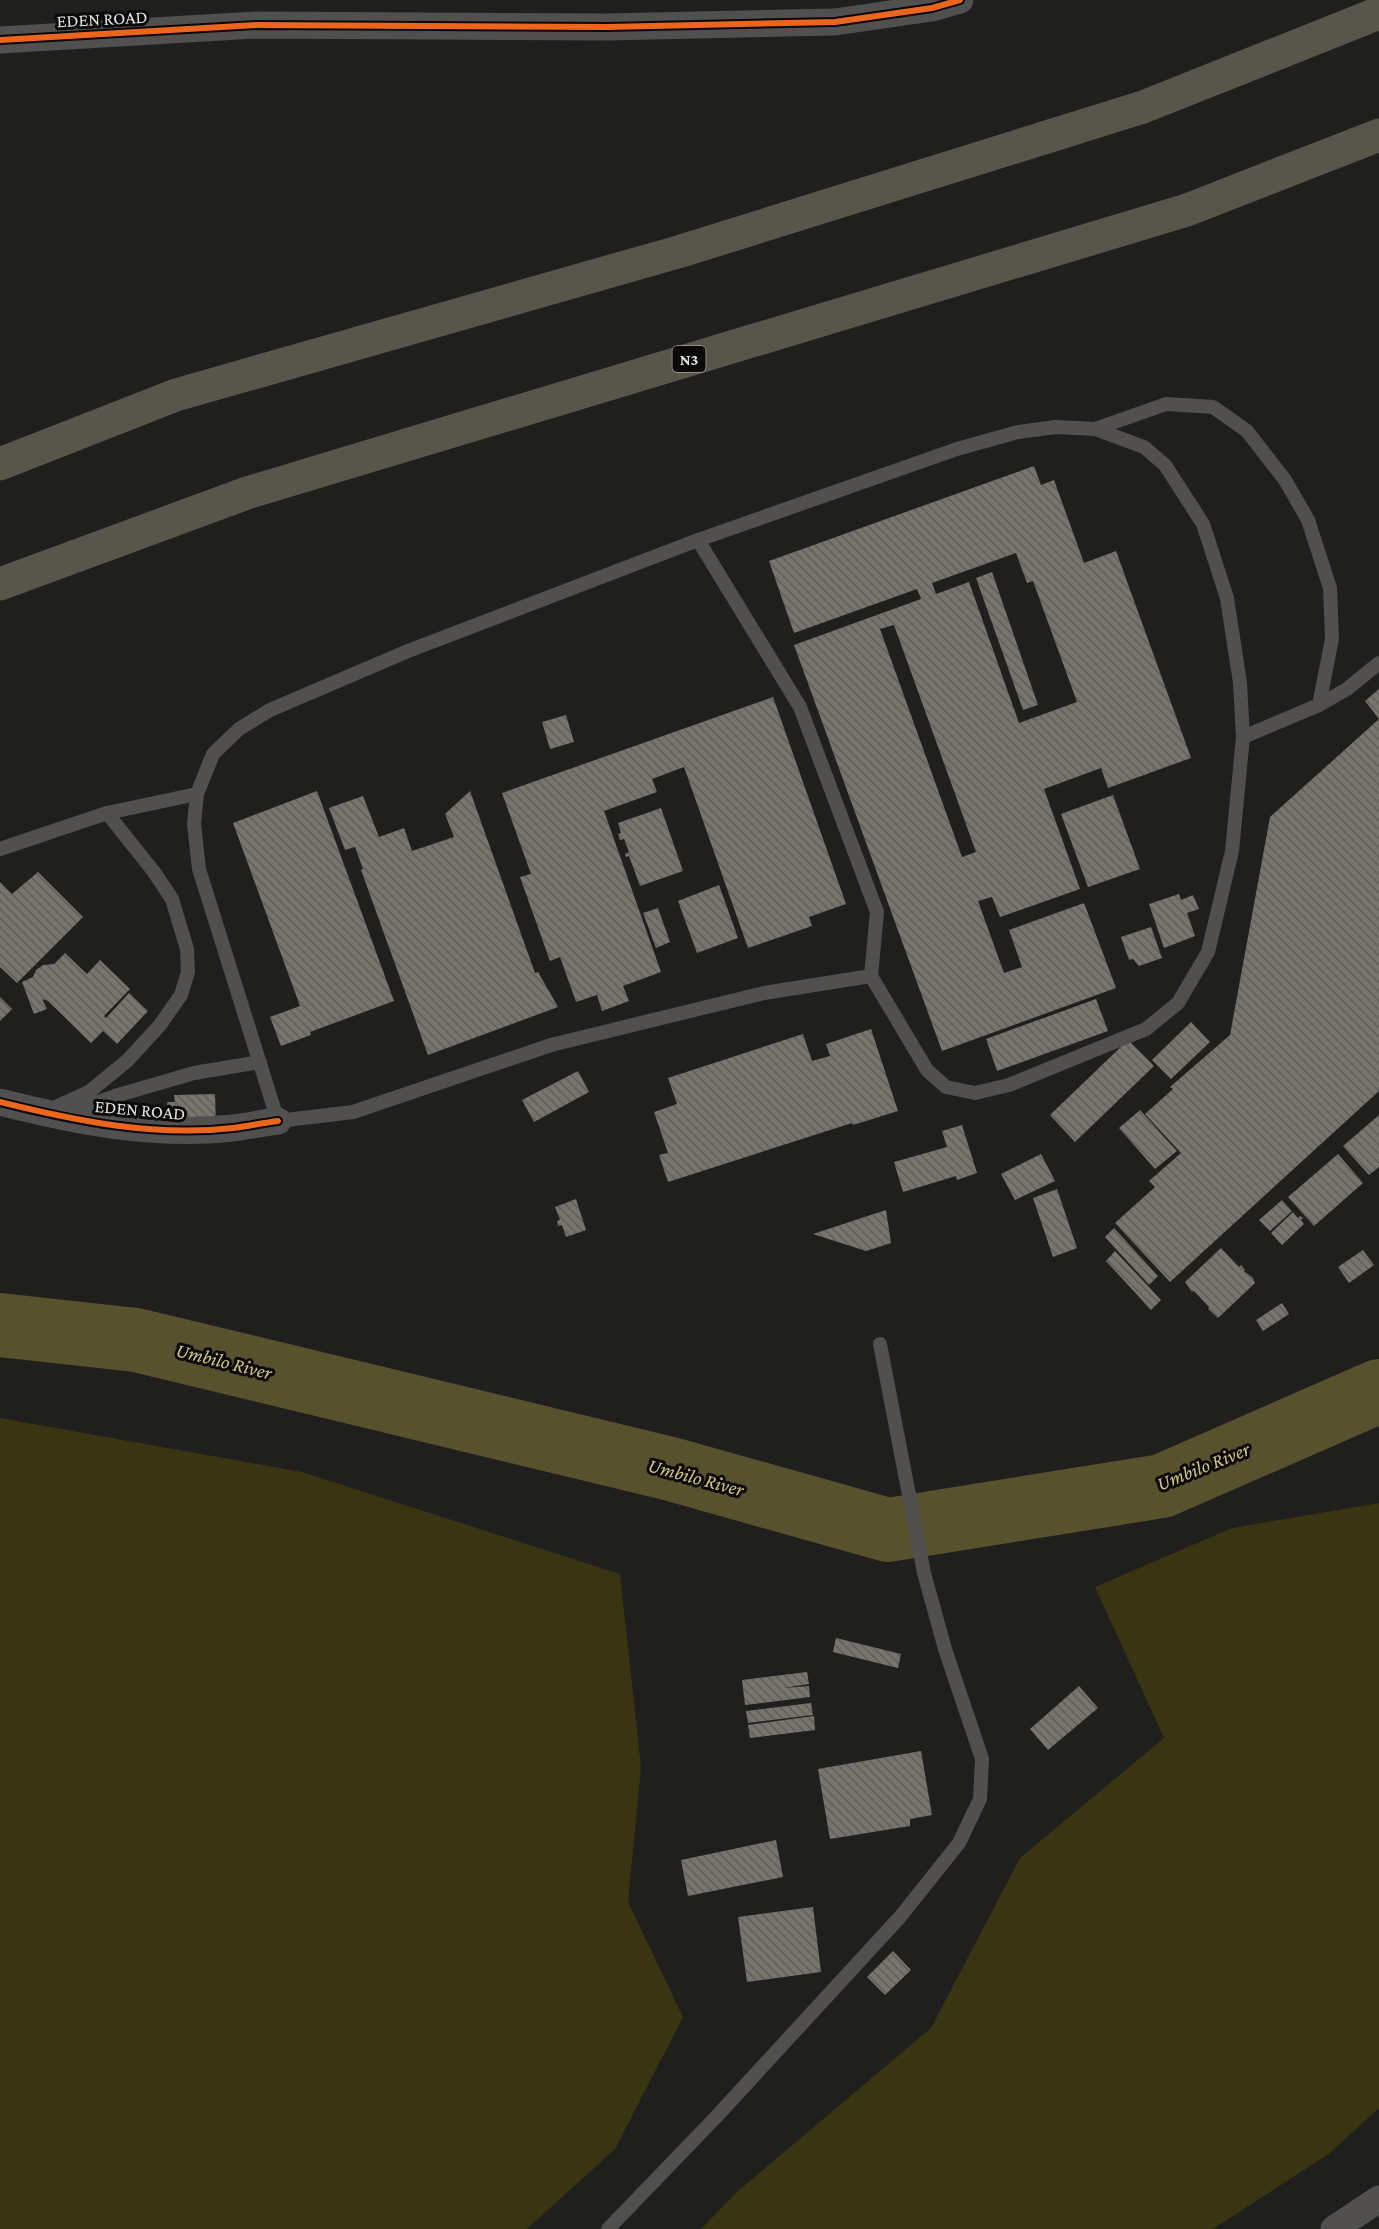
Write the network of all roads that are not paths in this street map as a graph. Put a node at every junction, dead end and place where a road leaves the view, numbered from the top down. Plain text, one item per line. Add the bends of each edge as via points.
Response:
1 (960, 0) edge
2 (1379, 13) edge
3 (0, 40) edge
4 (1379, 135) edge
5 (1095, 429) junction
6 (0, 464) edge
7 (698, 540) junction
8 (0, 584) edge
9 (1379, 663) edge
10 (1319, 705) junction
11 (1243, 737) junction
12 (197, 794) junction
13 (107, 813) junction
14 (0, 849) edge
15 (871, 976) junction
16 (260, 1062) junction
17 (0, 1102) edge
18 (51, 1114) junction
19 (278, 1121) junction
20 (880, 1344) dead end
21 (1379, 2199) edge
22 (608, 2229) edge
23 (1334, 2229) edge

1 - 3 street, EDEN ROAD via 932,8 835,22 607,27 256,25
2 - 6 highway via 1143,107 678,252 176,395
4 - 8 highway, N3 via 1187,210 246,493
5 - 7 lane via 1056,427 957,449
5 - 10 lane via 1166,404 1213,407 1247,431 1286,480 1308,520 1330,588 1332,639
5 - 11 lane via 1144,447 1165,465 1203,524 1227,598 1240,683
7 - 12 lane via 408,651 270,710 239,729 213,754
7 - 15 lane via 800,708 877,912
9 - 10 lane
10 - 11 lane
11 - 15 lane via 1232,850 1208,952 1178,1003 1146,1029 1010,1085 975,1093 946,1087 927,1070
12 - 13 lane
12 - 16 lane via 194,824 199,868
13 - 14 lane
13 - 18 lane via 172,899 188,949 188,972 181,995 128,1060 89,1092
15 - 19 lane via 753,995 551,1045 353,1112
16 - 18 lane, EDEN ROAD via 194,1073
16 - 19 lane
17 - 18 street, EDEN ROAD
18 - 19 street, EDEN ROAD via 169,1130 232,1128
20 - 22 lane via 924,1573 982,1759 980,1799 959,1843 900,1917
21 - 23 street

